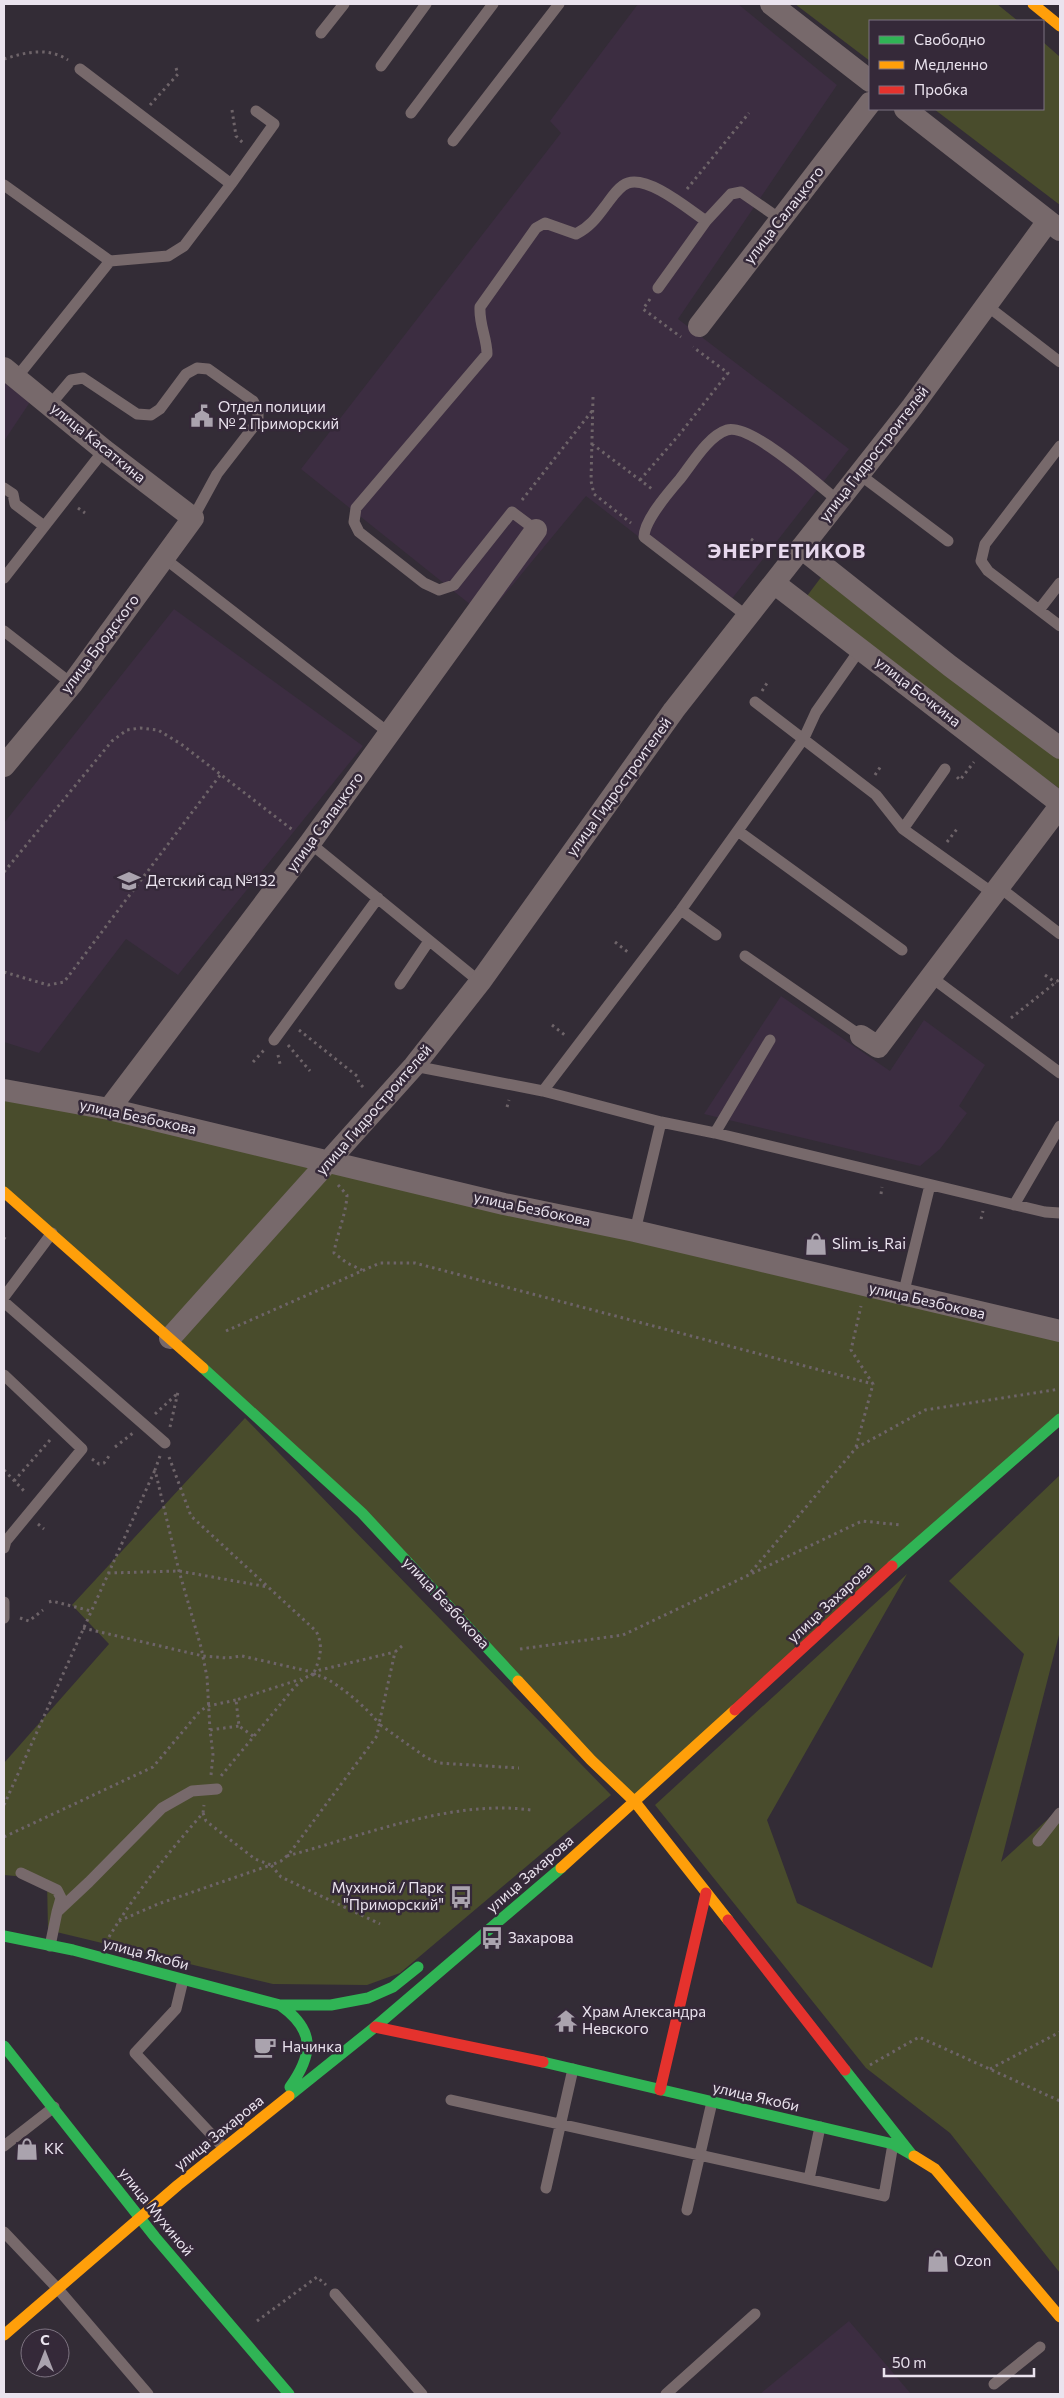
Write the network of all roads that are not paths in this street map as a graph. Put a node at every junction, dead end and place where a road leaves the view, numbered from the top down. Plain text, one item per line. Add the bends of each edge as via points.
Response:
1 (344, 4) edge
2 (426, 4) edge
3 (493, 4) edge
4 (559, 4) edge
5 (772, 4) edge
6 (1034, 4) edge
7 (1060, 26) edge
8 (321, 33) dead end
9 (381, 66) dead end
10 (80, 69) road end
11 (869, 80) edge
12 (869, 104) edge
13 (906, 110) edge
14 (256, 112) dead end
15 (412, 113) dead end
16 (453, 141) dead end
17 (231, 184) junction
18 (4, 185) edge
19 (780, 219) junction
20 (706, 221) junction
21 (1054, 226) edge
22 (110, 261) junction
23 (658, 288) road end
24 (986, 305) junction
25 (690, 336) road end
26 (1060, 362) edge
27 (10, 372) edge
28 (50, 404) junction
29 (1060, 446) edge
30 (104, 450) junction
31 (859, 474) junction
32 (4, 488) edge
33 (838, 501) junction
34 (193, 518) junction
35 (44, 526) junction
36 (536, 530) joint
37 (948, 541) dead end
38 (801, 548) junction
39 (164, 558) junction
40 (4, 578) edge
41 (774, 583) junction
42 (1060, 583) edge
43 (1039, 610) junction
44 (748, 616) junction
45 (1060, 626) edge
46 (4, 631) edge
47 (861, 648) junction
48 (72, 684) junction
49 (755, 702) dead end
50 (389, 733) junction
51 (804, 738) junction
52 (1060, 748) edge
53 (4, 766) edge
54 (945, 769) dead end
55 (1060, 804) edge
56 (903, 829) junction
57 (738, 831) junction
58 (310, 843) junction
59 (996, 891) junction
60 (378, 898) junction
61 (681, 910) junction
62 (1060, 934) edge
63 (716, 935) dead end
64 (429, 941) junction
65 (902, 950) dead end
66 (745, 956) dead end
67 (931, 977) junction
68 (480, 982) junction
69 (400, 984) dead end
70 (861, 1036) joint
71 (274, 1040) dead end
72 (770, 1040) dead end
73 (414, 1066) junction
74 (1060, 1073) edge
75 (4, 1090) edge
76 (544, 1091) junction
77 (109, 1109) junction
78 (661, 1122) junction
79 (1060, 1126) edge
80 (715, 1133) junction
81 (332, 1172) junction
82 (930, 1185) junction
83 (4, 1192) edge
84 (1014, 1205) junction
85 (1060, 1213) edge
86 (635, 1231) junction
87 (52, 1233) junction
88 (903, 1295) junction
89 (4, 1297) edge
90 (4, 1302) edge
91 (1060, 1331) edge
92 (170, 1338) junction
93 (4, 1375) edge
94 (1060, 1418) edge
95 (165, 1444) road end
96 (4, 1548) edge
97 (214, 1789) road end
98 (635, 1802) junction
99 (1060, 1813) edge
100 (601, 1817) dead end
101 (1038, 1841) dead end
102 (21, 1872) dead end
103 (706, 1893) junction
104 (57, 1912) junction
105 (4, 1936) edge
106 (50, 1946) junction
107 (73, 1950) junction
108 (17, 1951) dead end
109 (424, 1962) dead end
110 (183, 1980) junction
111 (280, 2005) junction
112 (374, 2027) junction
113 (4, 2046) edge
114 (573, 2070) junction
115 (660, 2090) junction
116 (451, 2100) dead end
117 (712, 2102) junction
118 (54, 2107) junction
119 (272, 2110) junction
120 (561, 2123) junction
121 (820, 2127) junction
122 (893, 2144) junction
123 (4, 2146) edge
124 (224, 2148) junction
125 (700, 2154) junction
126 (912, 2155) junction
127 (809, 2179) junction
128 (546, 2188) dead end
129 (687, 2210) dead end
130 (141, 2219) junction
131 (4, 2232) edge
132 (58, 2289) junction
133 (335, 2294) road end
134 (754, 2314) dead end
135 (1060, 2317) edge
136 (4, 2335) edge
137 (1040, 2347) dead end
138 (994, 2384) dead end
139 (148, 2394) edge
140 (290, 2394) edge
141 (422, 2394) edge
142 (666, 2394) edge

1 - 8 lane
2 - 9 lane
3 - 15 lane
4 - 16 lane
5 - 11 street
6 - 7 street
10 - 17 lane
12 - 19 street, улица Салацкого
13 - 21 street
14 - 17 lane via 274,124
17 - 22 lane via 184,246 168,256
18 - 22 lane
19 - 20 lane via 741,192 731,194
19 - 25 street, улица Салацкого
20 - 23 lane
20 - 36 lane via 656,188 638,182 627,183 616,192 588,228 576,234 545,223 536,228 480,307 479,321 487,343 487,354 356,508 354,522 359,532 424,583 440,590 454,585 512,512
21 - 24 street, улица Гидростроителей
22 - 27 lane
24 - 26 lane
24 - 31 street, улица Гидростроителей
27 - 28 street, улица Касаткина
28 - 30 street, улица Касаткина
28 - 34 lane via 70,380 83,378 137,414 151,415 186,374 197,368 208,369 253,401 258,410 258,421 217,474
29 - 43 lane via 985,544 981,561 988,571
30 - 34 street, улица Касаткина
30 - 35 lane
31 - 33 street, улица Гидростроителей
31 - 37 lane
32 - 35 lane via 13,494 15,504
33 - 38 street, улица Гидростроителей
33 - 44 lane via 768,444 748,432 728,430 713,439 664,499 644,537
34 - 39 street, улица Бродского
35 - 40 lane
36 - 50 street, улица Салацкого
38 - 41 street, улица Гидростроителей
38 - 52 street
39 - 48 street, улица Бродского
39 - 50 lane
41 - 44 street, улица Гидростроителей
41 - 47 street, улица Бочкина
42 - 43 lane
43 - 45 lane
44 - 68 street, улица Гидростроителей via 674,710
46 - 48 lane
47 - 51 lane via 816,712
47 - 55 street, улица Бочкина
48 - 53 street, улица Бродского
49 - 51 lane
50 - 58 street, улица Салацкого
51 - 56 lane via 876,795
51 - 57 lane
54 - 56 lane
55 - 59 street
56 - 59 lane
57 - 61 lane
57 - 65 lane
58 - 60 lane
58 - 77 street, улица Салацкого
59 - 62 lane
59 - 67 street
60 - 64 lane
60 - 71 lane
61 - 63 lane
61 - 76 lane
64 - 68 lane
64 - 69 lane
66 - 70 lane
67 - 70 street via 878,1047
67 - 74 lane
68 - 73 street, улица Гидростроителей
72 - 80 lane
73 - 76 lane
73 - 81 street, улица Гидростроителей
75 - 77 street, улица Безбокова
76 - 78 lane
77 - 81 street, улица Безбокова
78 - 80 lane
78 - 86 lane
79 - 84 lane
80 - 82 lane
81 - 86 street, улица Безбокова
81 - 92 street, улица Гидростроителей
82 - 84 lane
82 - 88 lane
83 - 87 street, улица Безбокова
84 - 85 lane
86 - 88 street, улица Безбокова
87 - 89 lane
87 - 92 street, улица Безбокова
88 - 91 street, улица Безбокова
90 - 95 lane
92 - 98 street, улица Безбокова via 362,1513
93 - 96 lane via 82,1449 6,1541
94 - 98 street, улица Захарова via 904,1555
97 - 104 lane via 192,1791 162,1808
98 - 100 street
98 - 103 street, улица Безбокова
98 - 112 street, улица Захарова
99 - 101 lane
102 - 104 lane via 58,1890
103 - 115 street
103 - 126 street, улица Безбокова
104 - 106 lane
105 - 106 street, улица Якоби
106 - 107 street, улица Якоби
107 - 108 street
107 - 110 street, улица Якоби
109 - 111 street via 393,1987 368,1998 331,2005
110 - 111 street, улица Якоби
110 - 124 lane via 176,2009 135,2053
111 - 119 street via 294,2014 307,2036 308,2057 301,2074
112 - 114 street, улица Якоби
112 - 119 street, улица Захарова
113 - 118 street, улица Мухиной
114 - 115 street, улица Якоби
114 - 120 lane
115 - 117 street, улица Якоби
116 - 120 lane
117 - 121 street, улица Якоби
117 - 125 lane
118 - 123 lane
118 - 130 street, улица Мухиной
119 - 124 street, улица Захарова
120 - 125 lane
120 - 128 lane
121 - 122 street, улица Якоби
121 - 127 lane
122 - 126 street, улица Якоби
122 - 127 lane via 884,2196
124 - 130 street, улица Захарова
125 - 127 lane
125 - 129 lane
126 - 135 street, улица Якоби via 935,2169
130 - 132 street, улица Захарова
130 - 140 street, улица Мухиной
131 - 132 lane
132 - 136 street, улица Захарова
132 - 139 lane
133 - 141 lane
134 - 142 lane
137 - 138 lane

